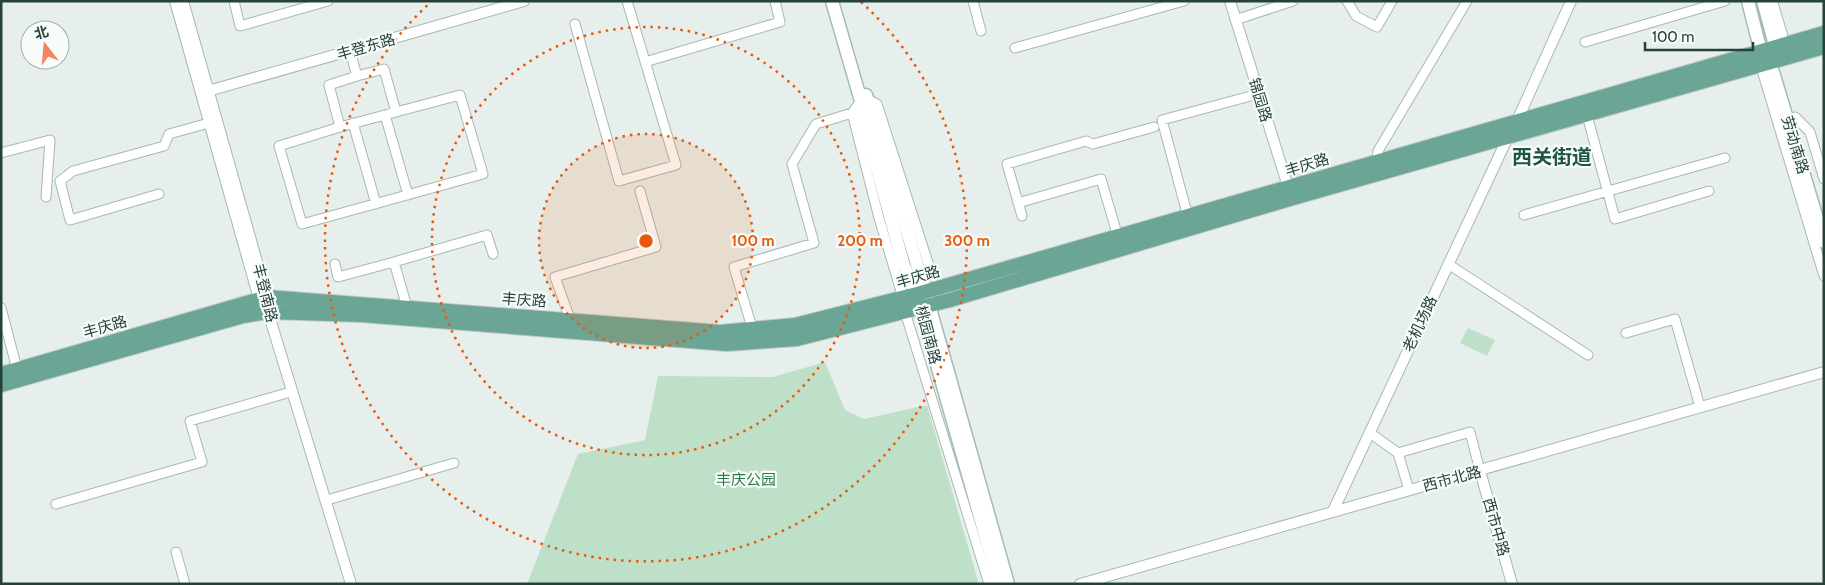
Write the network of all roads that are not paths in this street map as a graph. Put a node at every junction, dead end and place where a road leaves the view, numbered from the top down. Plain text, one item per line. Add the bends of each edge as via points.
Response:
1 (175, 1) edge
2 (183, 1) edge
3 (234, 1) edge
4 (328, 1) edge
5 (524, 1) edge
6 (627, 1) edge
7 (774, 1) edge
8 (832, 1) edge
9 (839, 1) edge
10 (973, 1) edge
11 (1184, 1) edge
12 (1230, 1) edge
13 (1293, 1) edge
14 (1347, 1) edge
15 (1392, 1) edge
16 (1467, 1) edge
17 (1571, 1) edge
18 (1725, 1) edge
19 (1763, 1) edge
20 (1772, 1) edge
21 (1746, 4) edge
22 (1235, 20) junction
23 (575, 24) dead end
24 (981, 31) dead end
25 (1824, 33) edge
26 (1585, 42) dead end
27 (1824, 47) edge
28 (1015, 48) dead end
29 (350, 51) junction
30 (1778, 53) junction
31 (1762, 57) junction
32 (645, 62) junction
33 (357, 76) junction
34 (208, 91) junction
35 (1258, 94) junction
36 (864, 100) junction
37 (396, 112) junction
38 (852, 113) junction
39 (385, 114) junction
40 (1587, 114) junction
41 (1795, 117) junction
42 (1516, 122) junction
43 (210, 123) junction
44 (354, 123) junction
45 (340, 127) junction
46 (1154, 127) dead end
47 (1508, 137) junction
48 (1, 153) edge
49 (1725, 158) dead end
50 (1377, 161) junction
51 (1824, 179) edge
52 (640, 191) dead end
53 (1608, 191) junction
54 (1709, 191) dead end
55 (1290, 193) junction
56 (159, 194) dead end
57 (408, 195) junction
58 (46, 198) dead end
59 (1018, 203) junction
60 (376, 204) junction
61 (1824, 214) edge
62 (1524, 215) dead end
63 (1022, 216) dead end
64 (1188, 217) junction
65 (1118, 237) junction
66 (1824, 242) edge
67 (492, 254) dead end
68 (394, 262) junction
69 (335, 264) dead end
70 (1448, 264) junction
71 (1824, 276) edge
72 (923, 296) junction
73 (264, 305) junction
74 (904, 305) junction
75 (407, 307) junction
76 (1, 308) edge
77 (570, 319) junction
78 (753, 331) junction
79 (1626, 333) dead end
80 (1588, 355) dead end
81 (17, 369) junction
82 (1824, 372) edge
83 (1, 374) edge
84 (1, 385) edge
85 (287, 393) junction
86 (1700, 408) junction
87 (1370, 432) junction
88 (1398, 453) junction
89 (454, 463) dead end
90 (1480, 471) junction
91 (1409, 490) junction
92 (327, 500) junction
93 (56, 504) dead end
94 (1333, 511) junction
95 (176, 552) dead end
96 (185, 584) edge
97 (344, 584) edge
98 (351, 584) edge
99 (990, 584) edge
100 (999, 584) edge
101 (1008, 584) edge
102 (1080, 584) edge
103 (1512, 584) edge

1 - 43 street, 丰登南路
2 - 34 street, 丰登南路
3 - 4 street via 240,26
5 - 29 street, 丰登东路
6 - 32 street
7 - 32 street via 780,22
8 - 36 main road, 桃园南路
9 - 36 main road, 桃园南路
10 - 24 street
11 - 28 street
12 - 22 street, 锦园路
13 - 22 street
14 - 15 street via 1356,16 1377,27
16 - 50 street via 1378,150
17 - 42 street
18 - 26 street
19 - 30 main road, 劳动南路
20 - 30 street via 1782,35
21 - 31 main road, 劳动南路
22 - 35 street, 锦园路
23 - 32 street via 619,181 676,165
25 - 30 main road, 丰庆路
27 - 30 main road, 丰庆路
29 - 33 street
29 - 34 street, 丰登东路
30 - 31 main road, 丰庆路
30 - 41 main road, 劳动南路
31 - 40 main road, 丰庆路
31 - 42 main road, 丰庆路
31 - 66 main road, 劳动南路 via 1773,72
31 - 71 street via 1763,74
33 - 37 street via 384,69
33 - 45 street via 329,85
34 - 73 street, 丰登南路
35 - 55 street, 锦园路
35 - 64 street via 1162,120
36 - 38 street
36 - 72 main road, 桃园南路 via 861,111 904,266
36 - 72 street via 877,104 930,269
37 - 39 street
37 - 57 street via 460,95 483,174
38 - 74 street
38 - 78 street via 816,124 792,164 814,243 734,267
39 - 44 street
39 - 57 street
40 - 47 main road, 丰庆路
40 - 53 street
41 - 51 street via 1810,132
41 - 61 main road, 劳动南路
42 - 50 main road, 丰庆路
43 - 56 street via 169,134 164,146 73,171 60,181 70,220
43 - 73 street, 丰登南路
44 - 45 street
44 - 60 street
45 - 60 street via 279,146 302,224
46 - 59 street via 1093,144 1086,141 1007,164
47 - 55 main road, 丰庆路
47 - 70 street, 老机场路
48 - 58 street via 50,140
49 - 53 street
50 - 55 main road, 丰庆路
52 - 77 street via 656,247 555,277
53 - 54 street via 1615,219
53 - 62 street
55 - 64 main road, 丰庆路
55 - 72 main road, 丰庆路
57 - 60 street
59 - 63 street
59 - 65 street via 1101,179
64 - 65 main road, 丰庆路
65 - 72 main road, 丰庆路
67 - 68 street via 487,235
68 - 69 street via 338,278
68 - 75 street
70 - 80 street
70 - 87 street, 老机场路
72 - 74 main road, 丰庆路
72 - 100 main road, 桃园南路
72 - 101 main road, 桃园南路
73 - 74 main road, 丰庆路 via 727,344 797,340
73 - 75 main road, 丰庆路
73 - 81 main road, 丰庆路
73 - 84 main road, 丰庆路 via 243,316
73 - 85 street, 丰登南路
73 - 92 street, 丰登南路
74 - 78 main road, 丰庆路
74 - 99 street
75 - 77 main road, 丰庆路
76 - 81 street
77 - 78 main road, 丰庆路 via 720,332
79 - 86 street via 1675,319
81 - 83 main road, 丰庆路
82 - 86 street, 西市北路
85 - 93 street via 190,421 202,462
85 - 97 street, 丰登南路
86 - 90 street, 西市北路
87 - 88 street
87 - 94 street, 老机场路
88 - 90 street via 1470,432
88 - 91 street
89 - 92 street
90 - 91 street, 西市北路
90 - 103 street, 西市中路
91 - 94 street, 西市北路
92 - 98 street, 丰登南路
94 - 102 street, 西市北路
95 - 96 street

